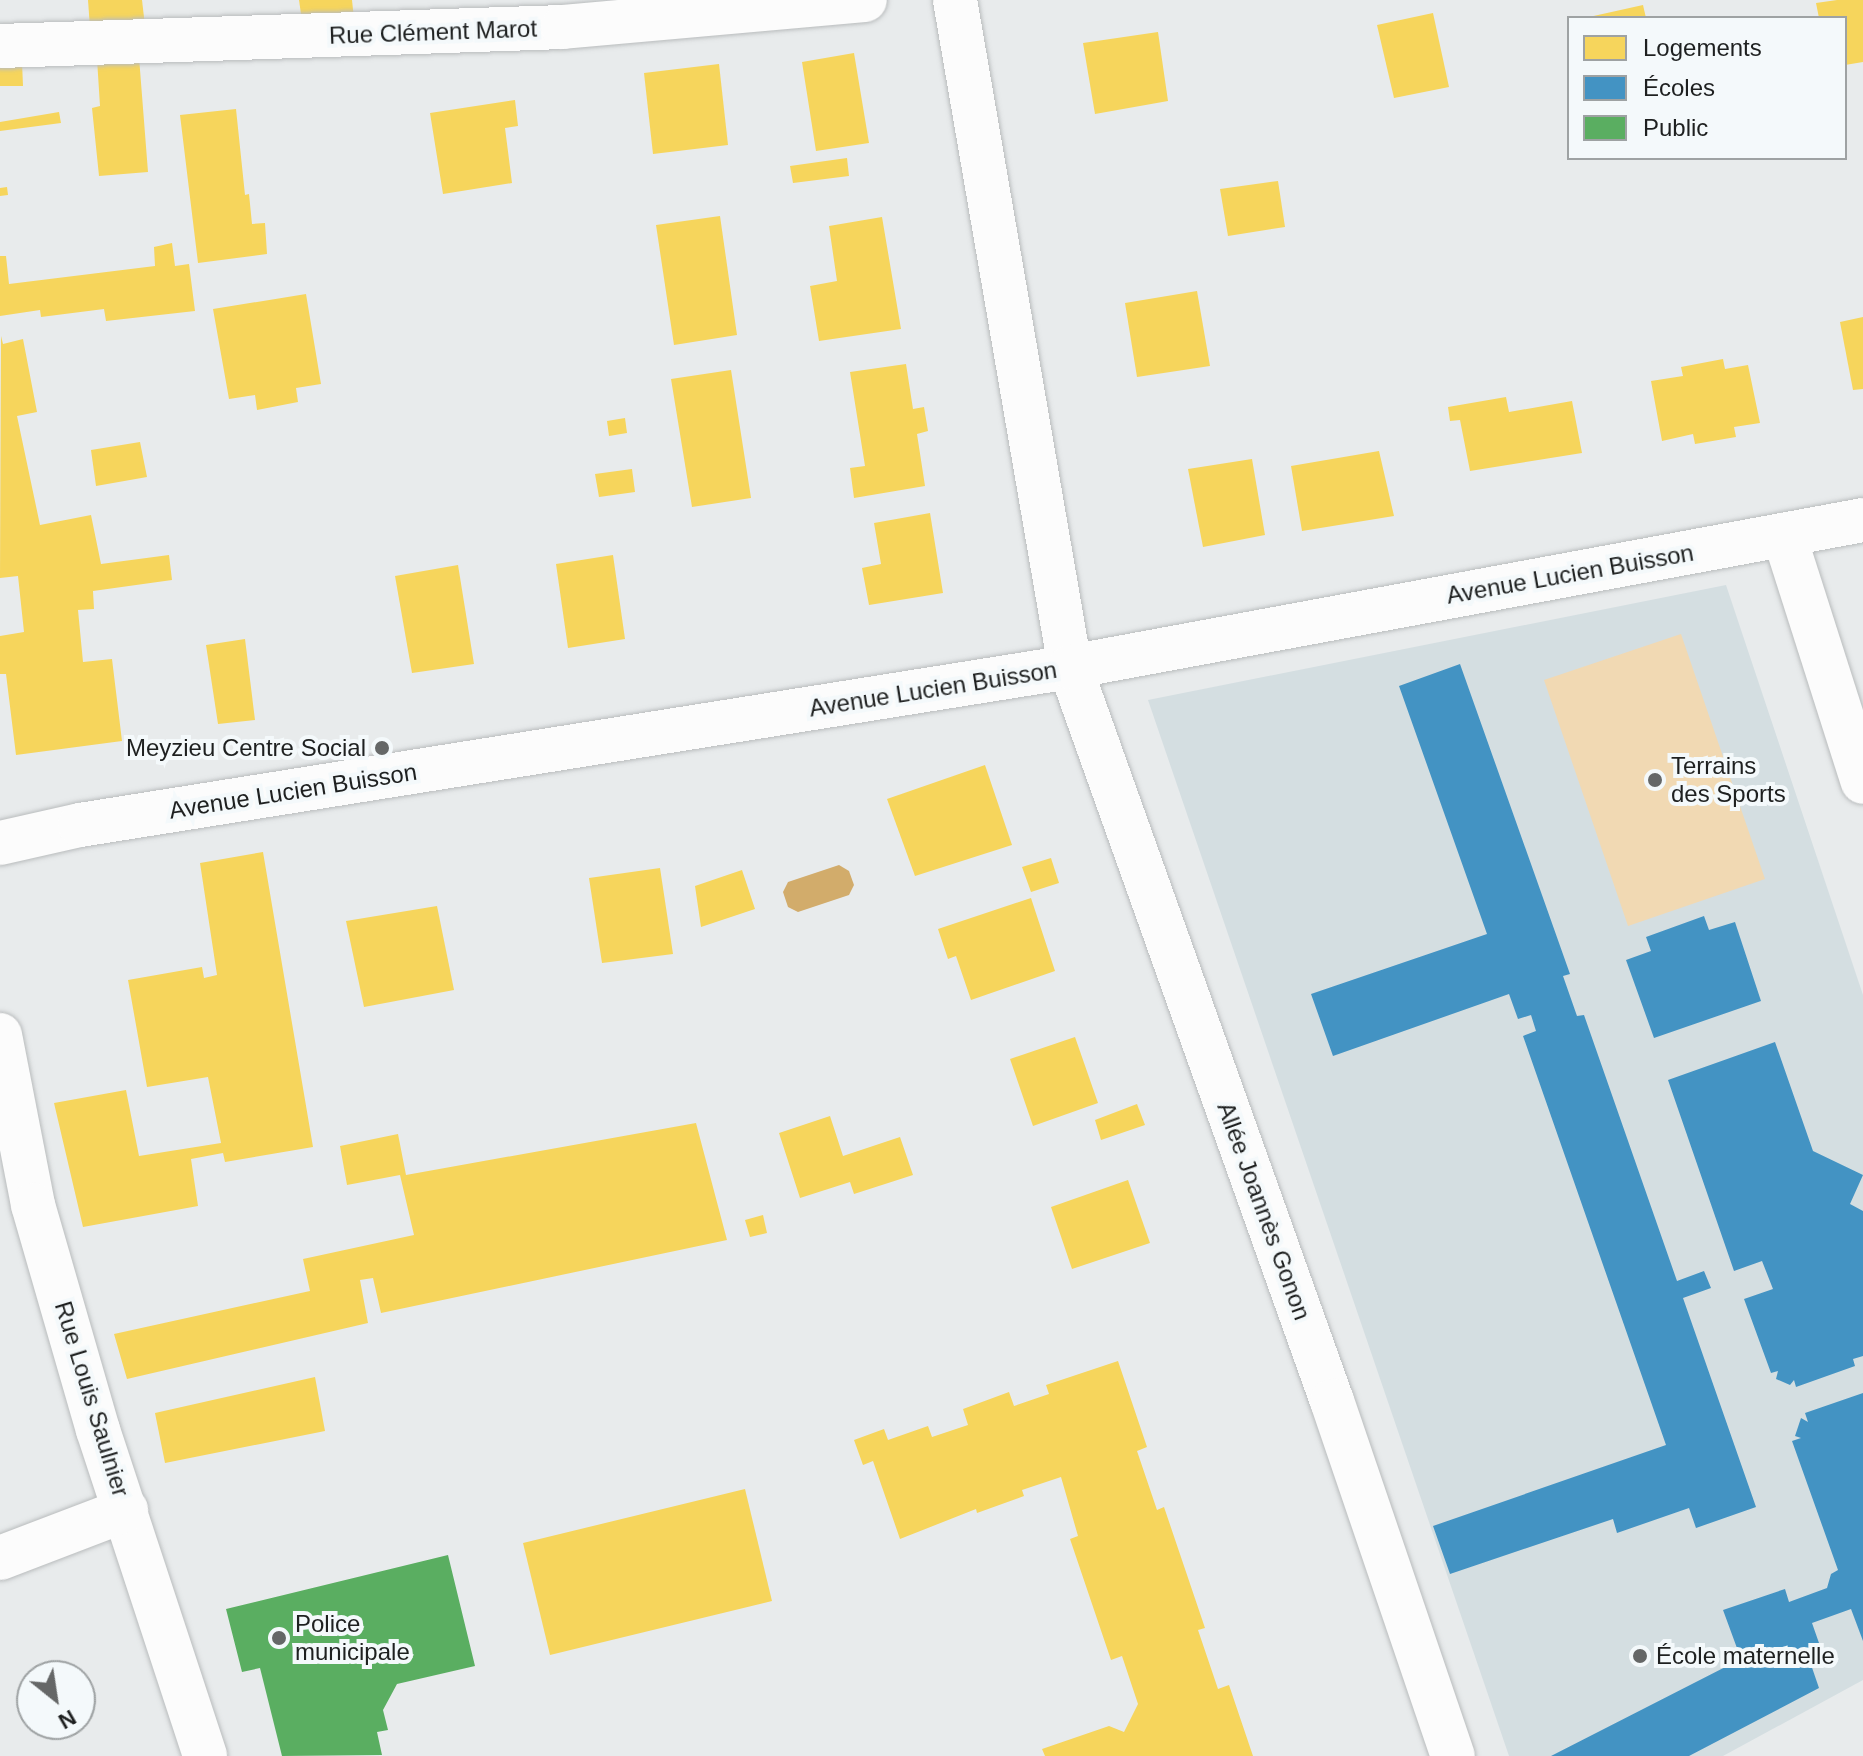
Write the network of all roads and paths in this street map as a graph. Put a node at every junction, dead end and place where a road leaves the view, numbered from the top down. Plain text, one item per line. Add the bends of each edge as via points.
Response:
1 (865, 0) edge
2 (955, 0) edge
3 (0, 46) edge
4 (1863, 520) edge
5 (1784, 535) junction
6 (1070, 667) junction
7 (1863, 782) edge
8 (0, 843) edge
9 (0, 1035) edge
10 (126, 1510) junction
11 (0, 1558) edge
12 (1450, 1755) edge
13 (205, 1756) edge

1 - 3 street, Rue Clément Marot via 563,27
2 - 6 street, Allée Joannès Gonon
4 - 5 street, Avenue Lucien Buisson
5 - 6 street, Avenue Lucien Buisson
5 - 7 street
6 - 8 street, Avenue Lucien Buisson via 80,825
6 - 12 street, Allée Joannès Gonon via 1332,1401
9 - 10 street, Rue Louis Saulnier via 33,1205
10 - 11 street
10 - 13 street, Rue Louis Saulnier

